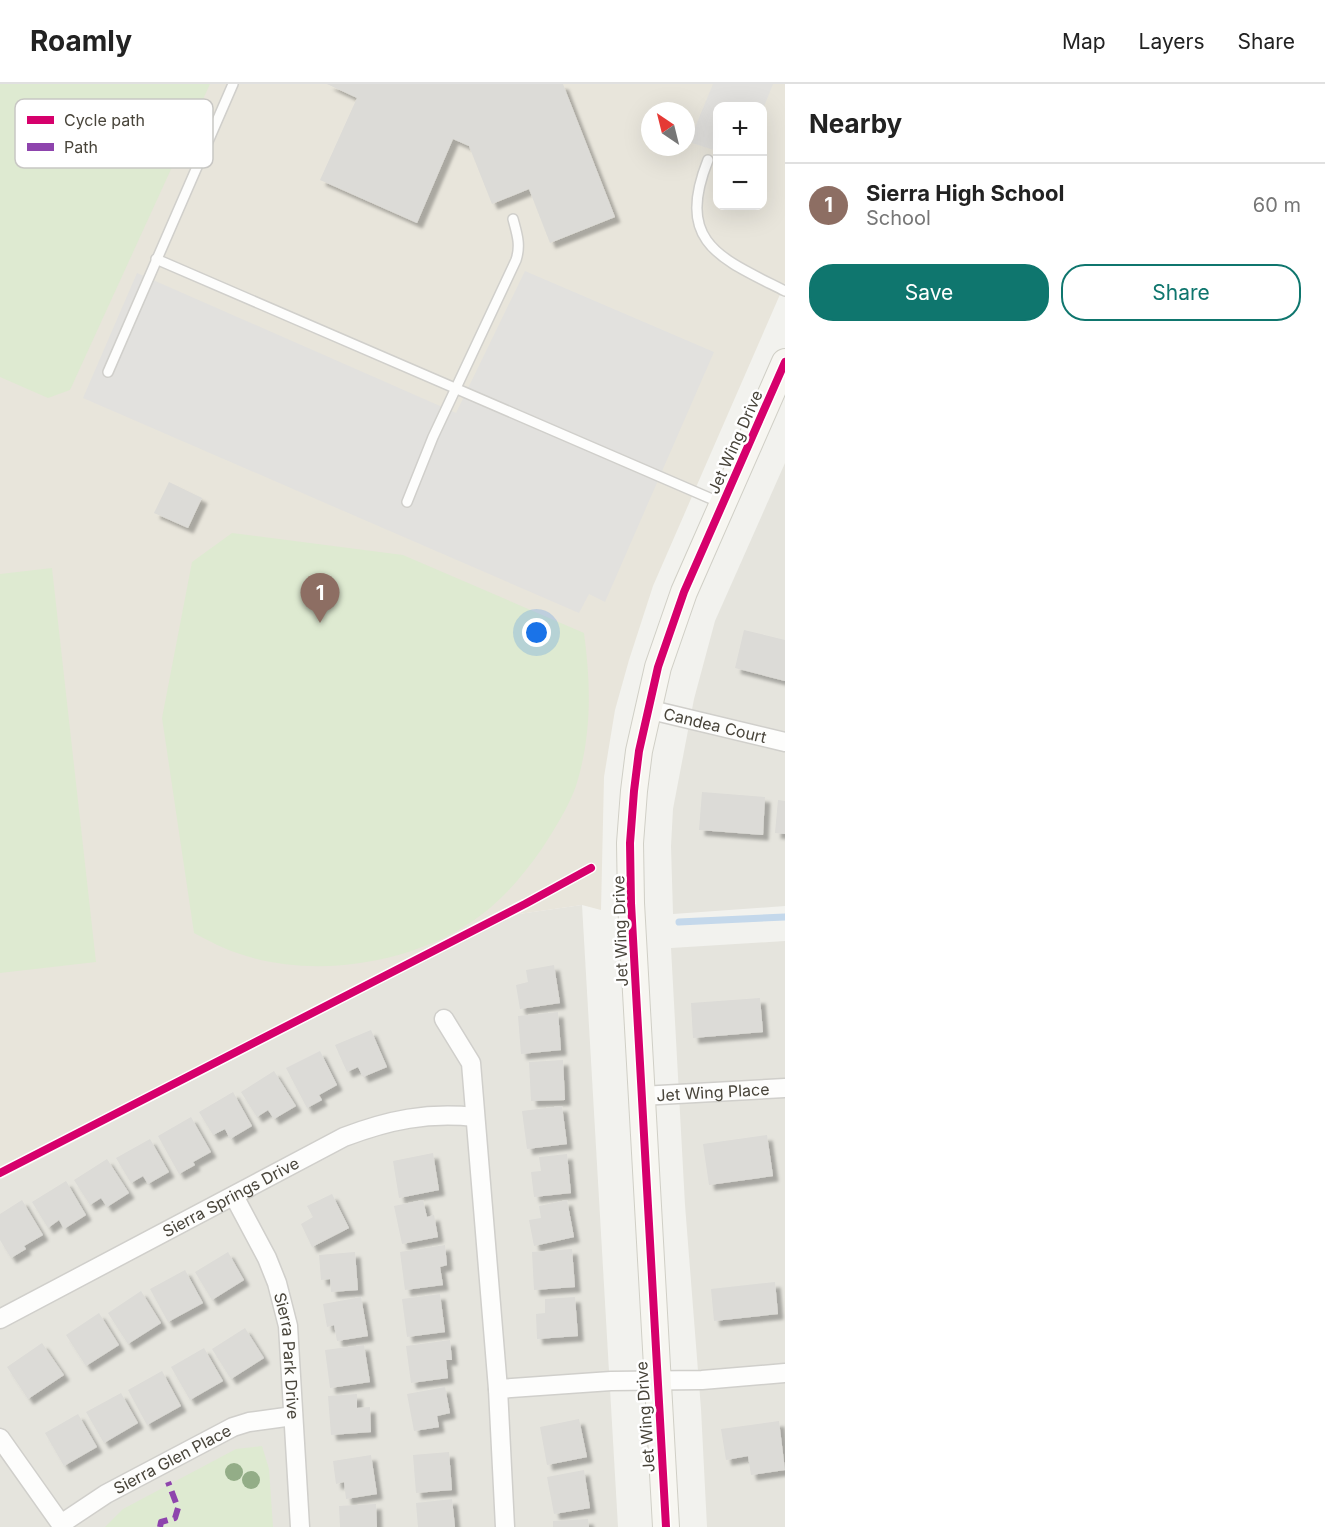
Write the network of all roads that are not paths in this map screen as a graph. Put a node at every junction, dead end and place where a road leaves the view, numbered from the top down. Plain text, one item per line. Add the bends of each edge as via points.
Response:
1 (232, 84) edge
2 (213, 128) edge
3 (708, 160) dead end
4 (196, 168) edge
5 (513, 219) dead end
6 (156, 259) junction
7 (785, 291) edge
8 (785, 362) edge
9 (108, 372) dead end
10 (457, 389) junction
11 (407, 502) dead end
12 (723, 503) junction
13 (647, 709) junction
14 (785, 742) edge
15 (444, 1019) dead end
16 (785, 1088) edge
17 (641, 1096) junction
18 (475, 1117) junction
19 (234, 1196) junction
20 (0, 1319) edge
21 (785, 1373) edge
22 (656, 1380) junction
23 (498, 1389) junction
24 (293, 1416) junction
25 (0, 1438) edge
26 (62, 1526) edge
27 (300, 1527) edge
28 (505, 1527) edge
29 (666, 1527) edge

1 - 2 lane
3 - 7 lane via 700,181 696,213 705,238 726,260
4 - 6 lane
5 - 10 lane via 519,240 516,260
6 - 9 lane
6 - 10 lane
8 - 12 main road, Jet Wing Drive
10 - 11 lane
10 - 12 lane
12 - 13 main road, Jet Wing Drive via 671,624
13 - 14 street, Candea Court
13 - 17 main road, Jet Wing Drive via 636,771 630,843
15 - 18 street via 471,1063
16 - 17 street, Jet Wing Place
17 - 22 main road, Jet Wing Drive
18 - 19 street, Sierra Springs Drive via 440,1114 366,1129
18 - 23 street
19 - 20 street, Sierra Springs Drive
19 - 24 street, Sierra Park Drive via 267,1258 283,1303
21 - 22 street, Jet Wing Drive
22 - 23 street
22 - 29 main road, Jet Wing Drive
23 - 28 street
24 - 26 street, Sierra Glen Place via 233,1427 106,1494
24 - 27 street, Sierra Park Drive
25 - 26 street

